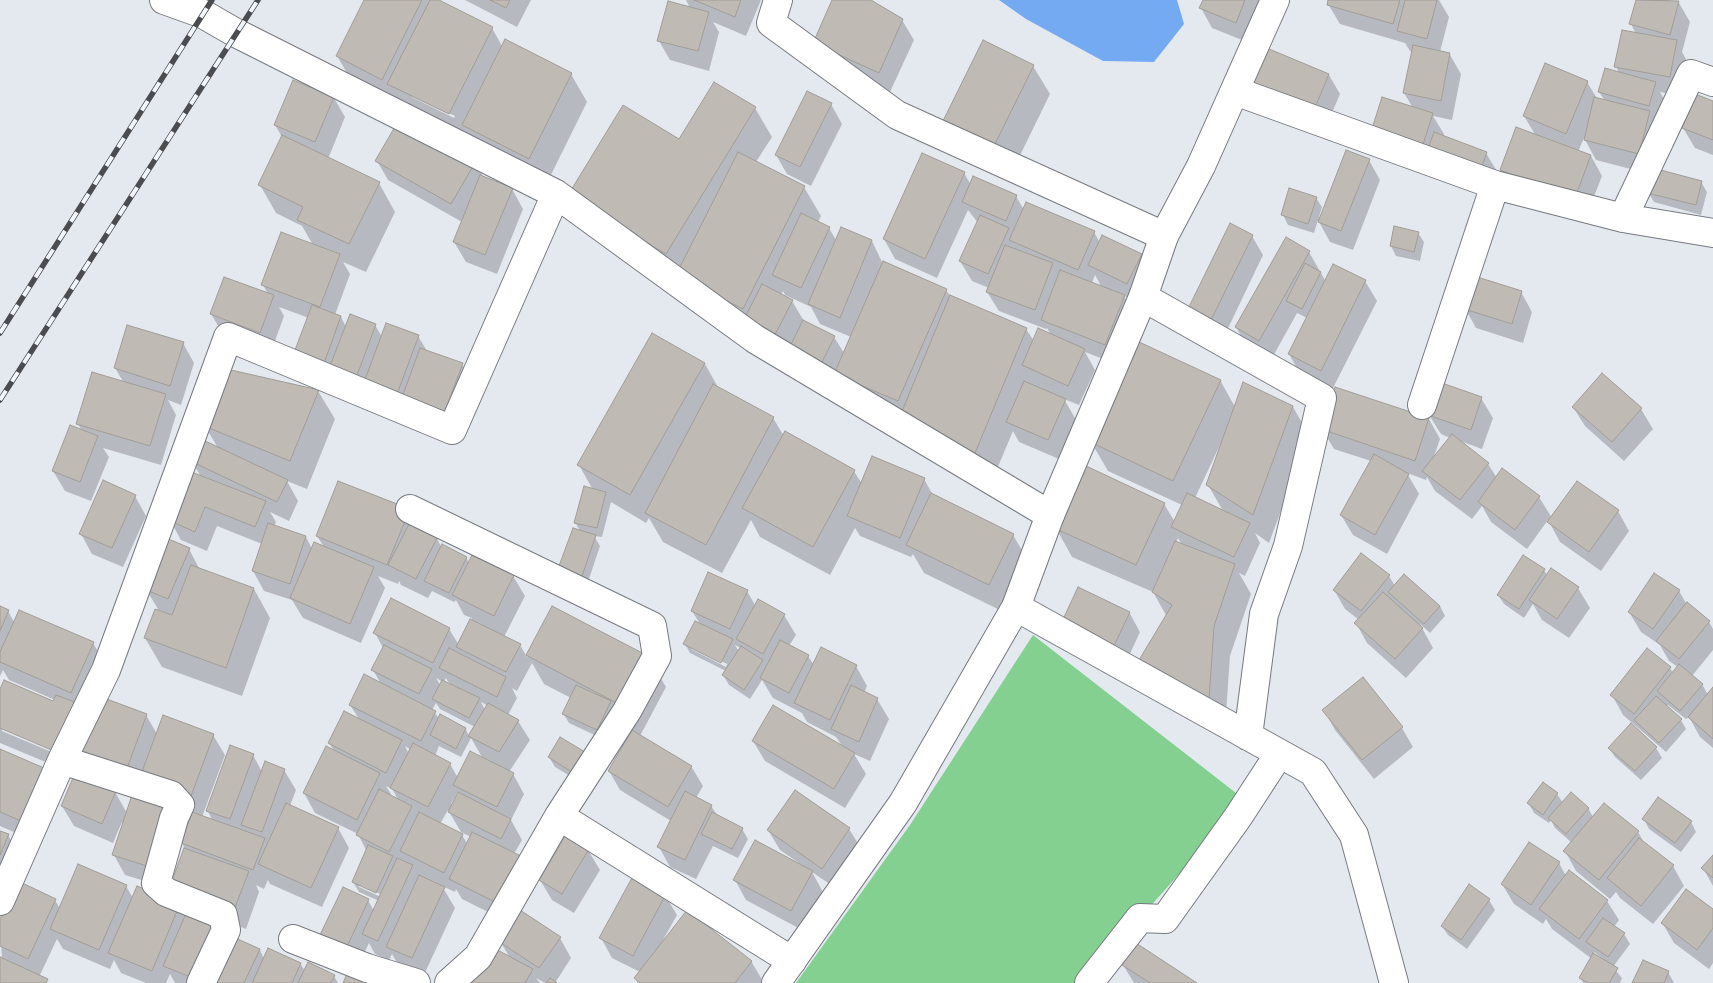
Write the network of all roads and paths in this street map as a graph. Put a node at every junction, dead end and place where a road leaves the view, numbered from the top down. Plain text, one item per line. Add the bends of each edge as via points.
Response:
1 (164, 0) edge
2 (778, 0) edge
3 (1275, 0) edge
4 (1713, 82) edge
5 (1235, 91) junction
6 (1495, 186) junction
7 (556, 194) junction
8 (1623, 218) junction
9 (1713, 233) edge
10 (1164, 236) junction
11 (1143, 297) junction
12 (1422, 405) dead end
13 (410, 509) dead end
14 (1050, 515) junction
15 (1016, 607) junction
16 (1248, 736) junction
17 (1280, 754) junction
18 (62, 760) junction
19 (559, 816) junction
20 (0, 901) edge
21 (293, 939) dead end
22 (792, 961) junction
23 (201, 983) edge
24 (416, 983) edge
25 (449, 983) edge
26 (776, 983) edge
27 (1089, 983) edge
28 (1394, 983) edge

1 - 7 street via 203,14
2 - 10 street via 771,23 897,115
3 - 5 street
4 - 8 street via 1691,74
5 - 6 street
5 - 10 street
6 - 8 street
6 - 12 street
7 - 14 street via 755,340
7 - 18 street via 452,430 228,337 106,670
8 - 9 street
10 - 11 street
11 - 14 street
11 - 16 street via 1322,398 1288,546 1264,614
13 - 19 street via 652,626 657,656 627,711
14 - 15 street
15 - 16 street
15 - 22 street via 903,804
16 - 17 street
17 - 27 street via 1164,919 1140,918
17 - 28 street via 1313,772 1354,835
18 - 20 street
18 - 23 street via 171,795 180,805 156,883 166,892 223,915 226,930
19 - 22 street
19 - 25 street via 478,957
21 - 24 street
22 - 26 street

